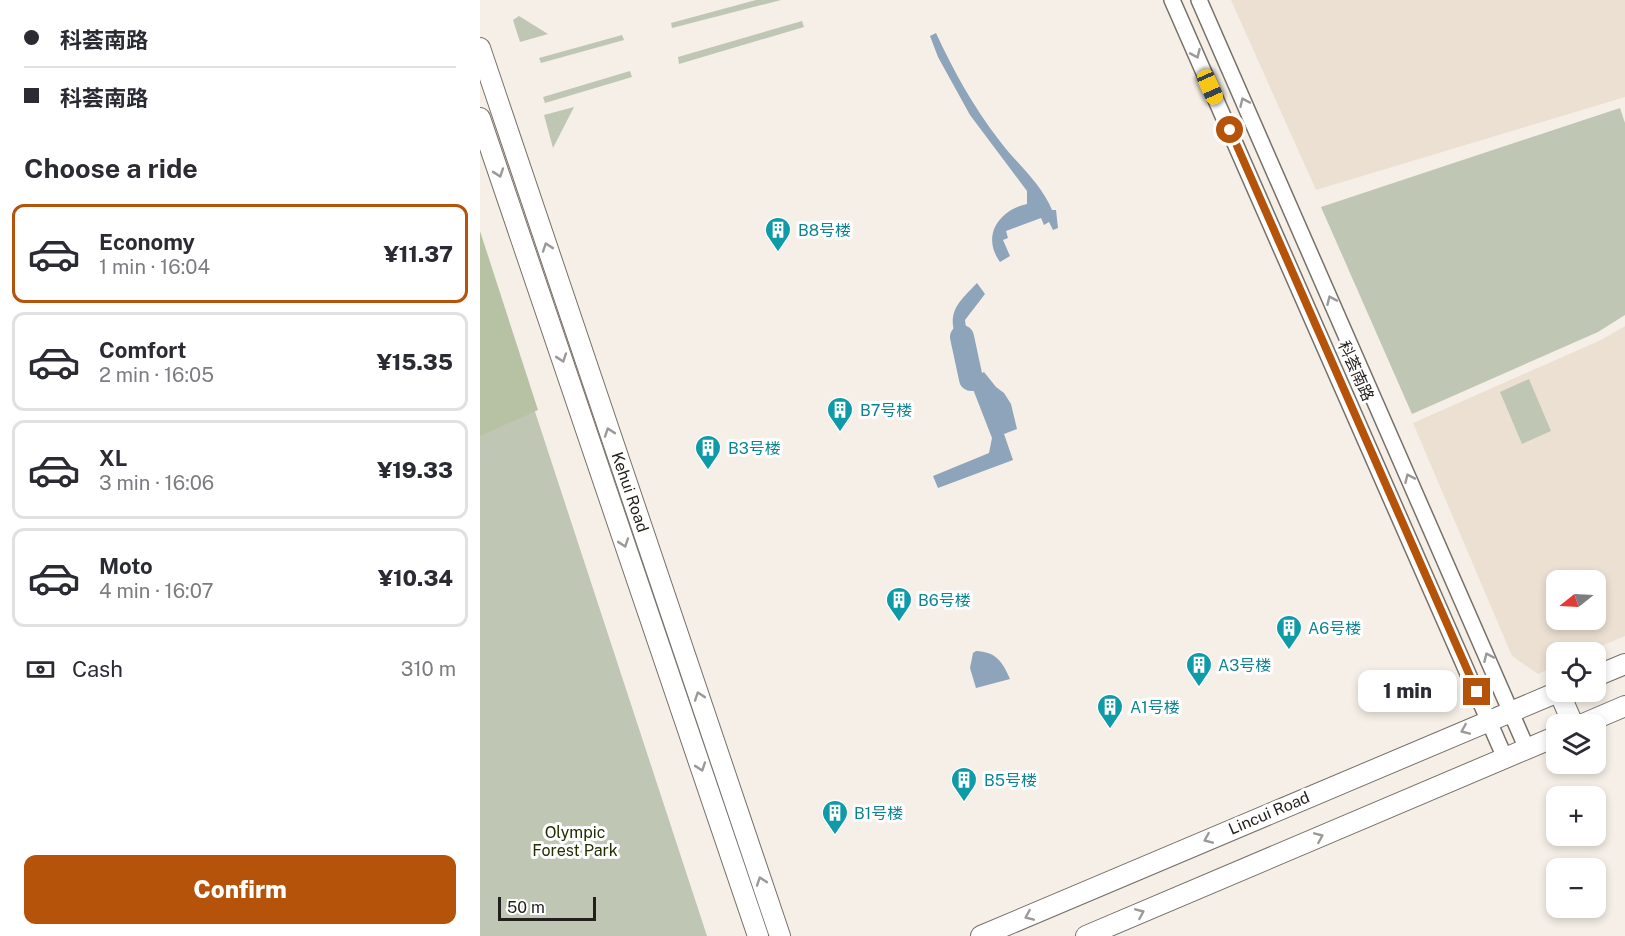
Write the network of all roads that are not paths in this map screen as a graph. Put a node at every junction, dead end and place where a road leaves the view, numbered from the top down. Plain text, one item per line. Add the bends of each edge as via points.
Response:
1 (1172, 0) edge
2 (1199, 0) edge
3 (480, 48) edge
4 (480, 118) edge
5 (1625, 664) edge
6 (1606, 672) edge
7 (1546, 697) edge
8 (1625, 706) edge
9 (1512, 711) junction
10 (1606, 714) edge
11 (1490, 720) junction
12 (1546, 741) edge
13 (1527, 749) junction
14 (1505, 758) junction
15 (758, 936) edge
16 (780, 936) edge
17 (981, 936) edge
18 (1086, 936) edge

1 -> 11 street, 科荟南路
9 -> 2 street, 科荟南路
16 -> 3 main road, Kehui Road
4 -> 15 main road, Kehui Road
5 - 6 main road
7 - 9 main road, Lincui Road
8 - 10 main road
9 - 11 main road, Lincui Road
9 - 13 street, 科荟南路
11 - 14 street, 科荟南路
11 -> 17 main road, Lincui Road
12 - 13 main road
13 - 14 main road
18 -> 14 main road

